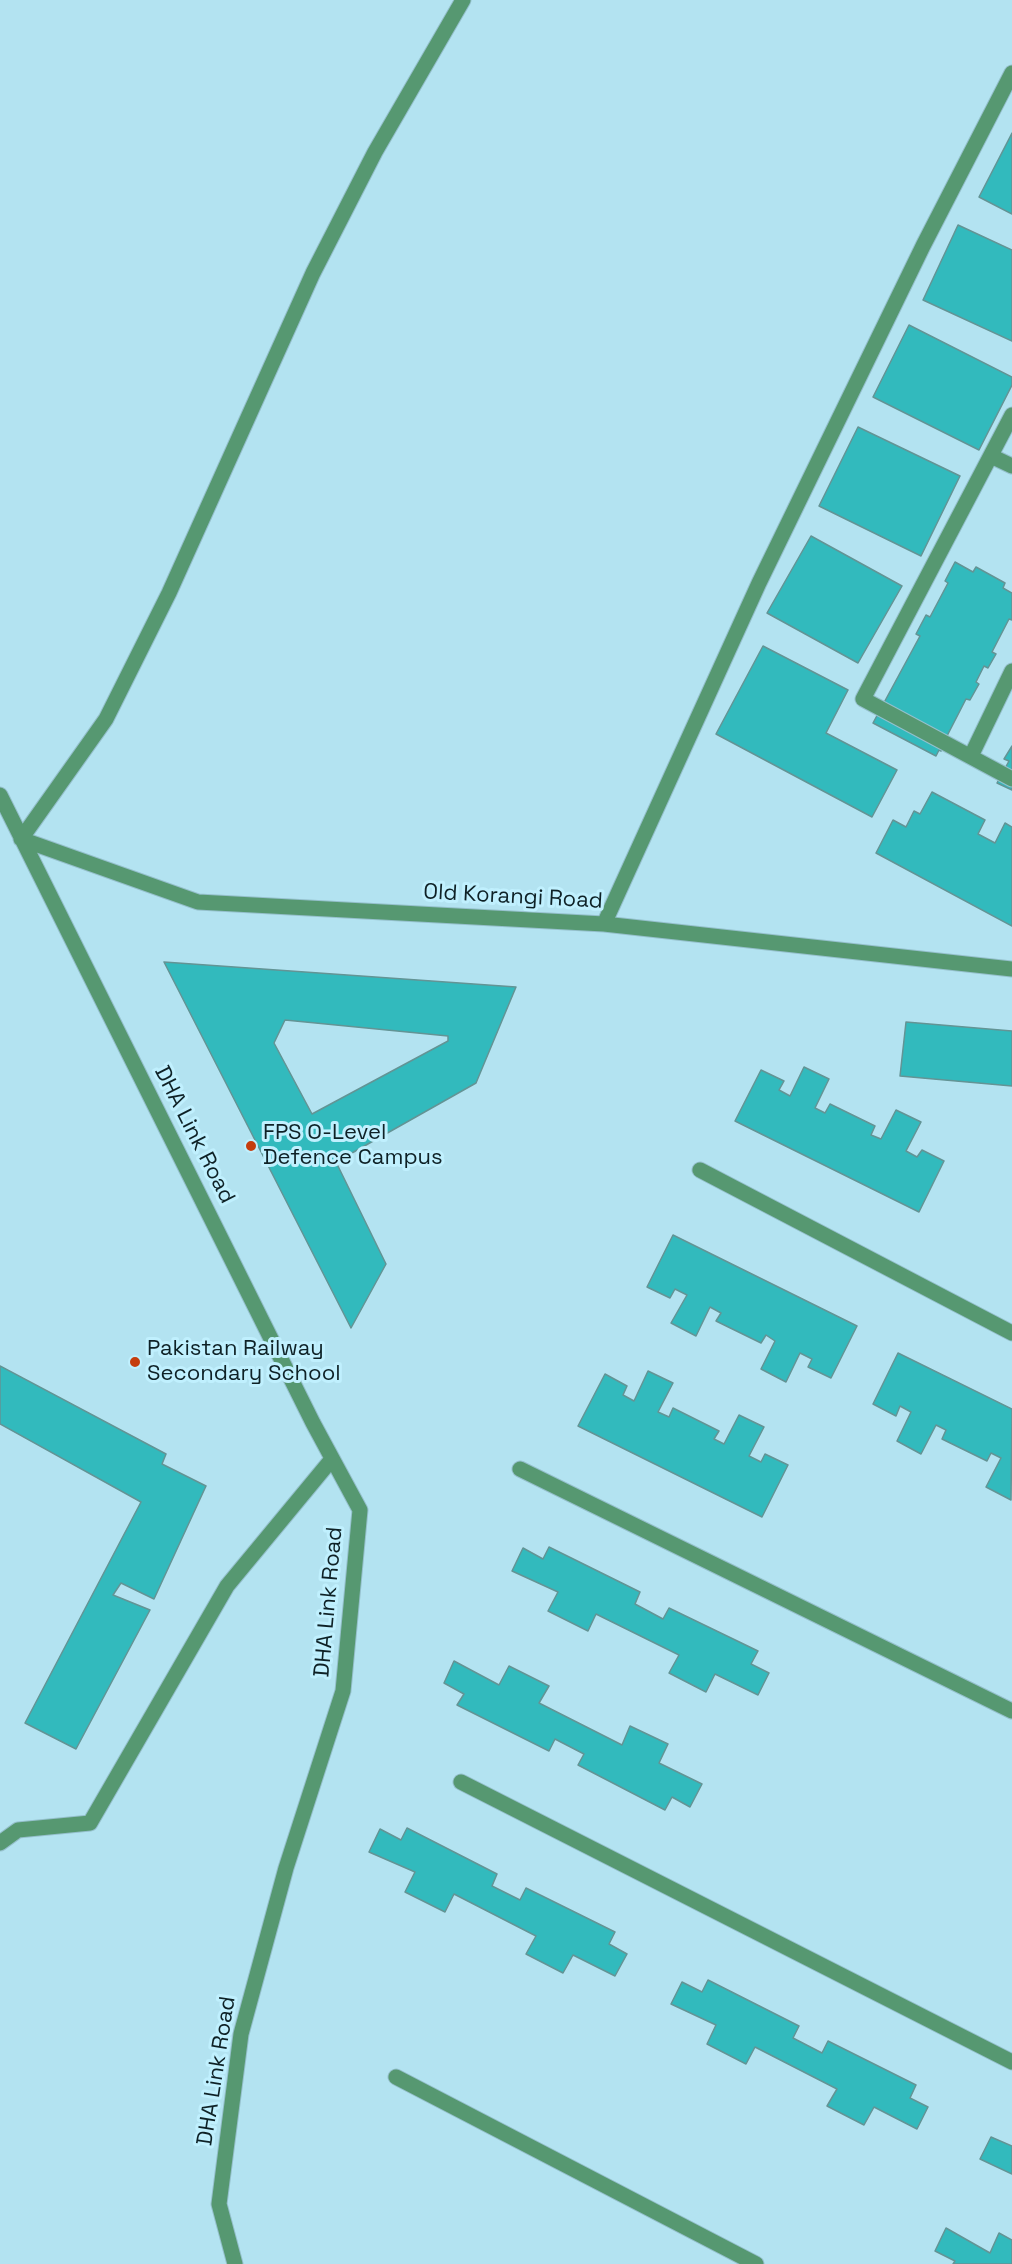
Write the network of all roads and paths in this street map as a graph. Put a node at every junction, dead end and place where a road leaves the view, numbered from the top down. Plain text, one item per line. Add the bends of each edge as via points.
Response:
1 (462, 1) edge
2 (1012, 73) edge
3 (1012, 415) edge
4 (991, 456) junction
5 (1012, 466) edge
6 (1012, 671) edge
7 (971, 756) junction
8 (1012, 779) edge
9 (0, 795) edge
10 (21, 838) junction
11 (604, 924) junction
12 (1012, 969) edge
13 (700, 1170) dead end
14 (1012, 1334) edge
15 (332, 1458) junction
16 (520, 1469) dead end
17 (1012, 1711) edge
18 (461, 1782) dead end
19 (0, 1843) edge
20 (1012, 2062) edge
21 (396, 2077) dead end
22 (235, 2264) edge
23 (756, 2264) edge

1 - 10 street via 375,152 313,273 170,593 106,719
2 - 11 street via 759,583
3 - 4 street
4 - 5 street
4 - 7 street via 863,699
6 - 7 street
7 - 8 street
9 - 10 street, DHA Link Road
10 - 11 street, Old Korangi Road via 198,902
10 - 15 street, DHA Link Road
11 - 12 street, Old Korangi Road
13 - 14 street
15 - 19 street via 227,1586 90,1823 18,1830
15 - 22 street, DHA Link Road via 360,1510 343,1691 286,1868 241,2034 219,2204
16 - 17 street
18 - 20 street
21 - 23 street

